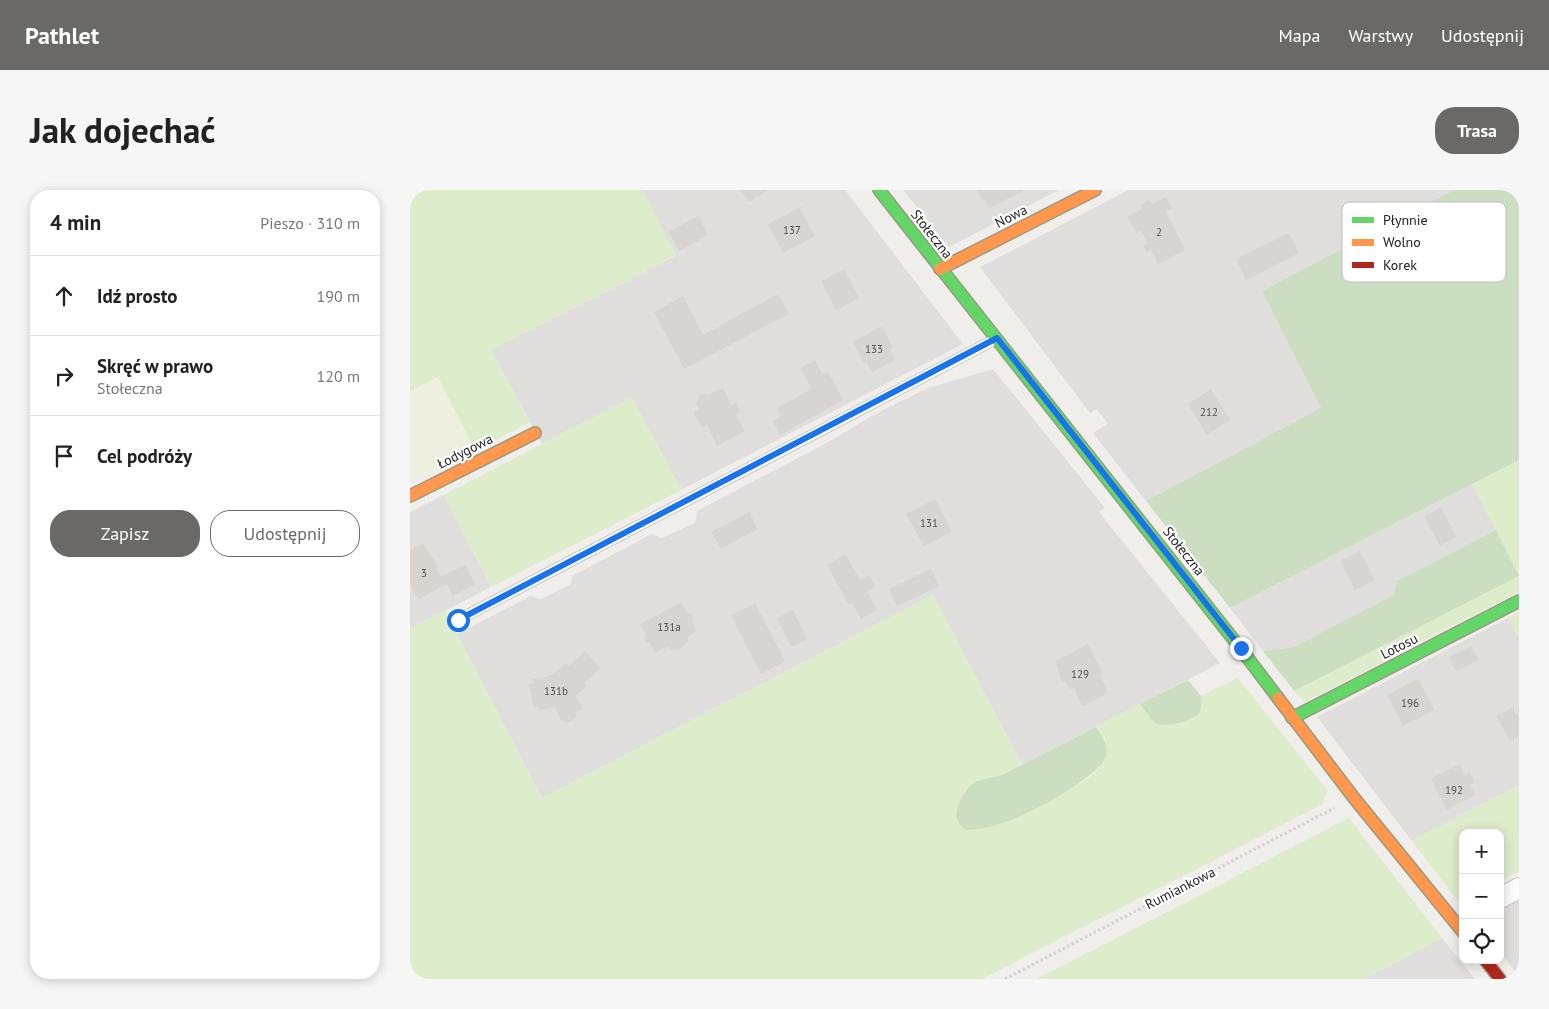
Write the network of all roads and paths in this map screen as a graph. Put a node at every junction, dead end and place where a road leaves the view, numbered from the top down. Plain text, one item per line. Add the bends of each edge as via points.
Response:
1 (879, 190) edge
2 (1095, 190) edge
3 (940, 268) junction
4 (997, 338) junction
5 (534, 433) dead end
6 (410, 496) edge
7 (1519, 601) edge
8 (458, 620) dead end
9 (1292, 718) junction
10 (1354, 798) junction
11 (1519, 888) edge
12 (1504, 896) edge
13 (1459, 923) edge
14 (1488, 964) edge
15 (1005, 979) edge
16 (1500, 979) edge

1 - 3 street, Stołeczna
2 - 3 street, Nowa
3 - 4 street, Stołeczna
4 - 8 lane
4 - 9 street, Stołeczna via 1241,648
5 - 6 street, Łodygowa
7 - 9 street, Lotosu
9 - 10 street, Stołeczna
10 - 13 street, Stołeczna
10 - 15 path, Rumiankowa
11 - 12 street
14 - 16 street

